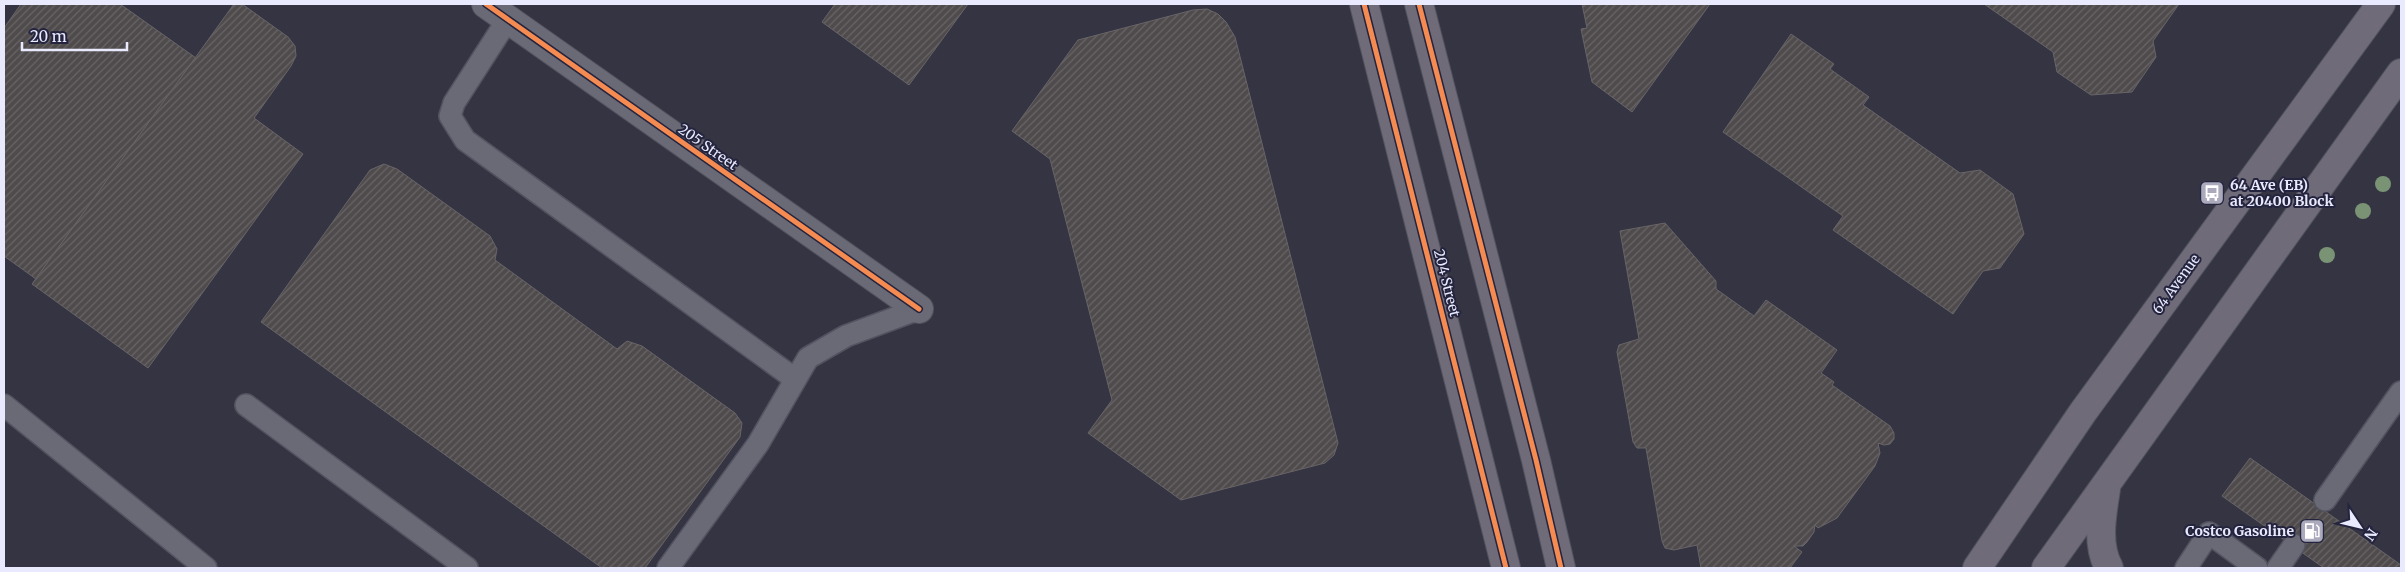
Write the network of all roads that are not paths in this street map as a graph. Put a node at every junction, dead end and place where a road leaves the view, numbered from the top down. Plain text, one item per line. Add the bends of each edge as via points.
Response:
1 (486, 4) edge
2 (1364, 4) edge
3 (1419, 4) edge
4 (2381, 4) edge
5 (508, 19) junction
6 (2401, 73) edge
7 (919, 308) joint
8 (795, 379) junction
9 (2401, 392) edge
10 (4, 404) edge
11 (246, 405) dead end
12 (2106, 486) junction
13 (2325, 500) dead end
14 (2294, 545) dead end
15 (206, 568) edge
16 (467, 568) edge
17 (668, 568) edge
18 (1506, 568) edge
19 (1561, 568) edge
20 (1977, 568) edge
21 (2046, 568) edge
22 (2110, 568) edge
23 (2186, 568) edge
24 (2257, 568) edge
25 (2278, 568) edge

1 - 5 street, 205 Street
2 - 18 main road, 204 Street
3 - 19 main road
4 - 20 main road, 64 Avenue via 2083,412
5 - 7 street, 205 Street
5 - 8 lane via 454,103 450,116 465,140
6 - 12 main road
7 - 8 lane via 831,344 808,358
8 - 17 lane via 758,444
9 - 13 lane
10 - 15 lane
11 - 16 lane
12 - 21 main road
12 - 22 main road via 2101,526 2105,560
14 - 25 lane
23 - 24 lane via 2209,533

